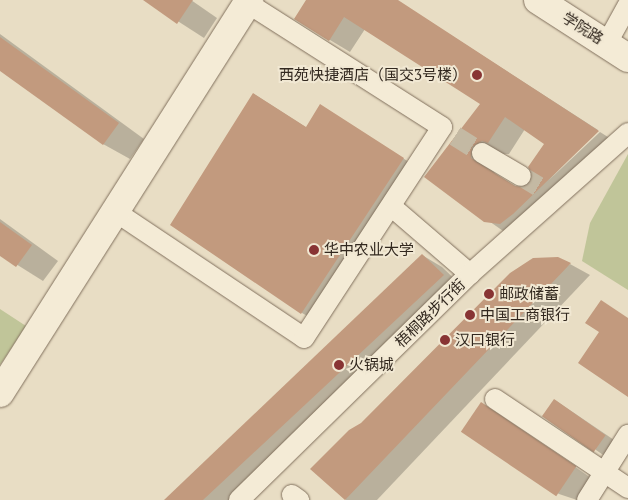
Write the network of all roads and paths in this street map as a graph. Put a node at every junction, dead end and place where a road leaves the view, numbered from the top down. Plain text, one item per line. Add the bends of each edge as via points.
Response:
1 (538, 0) edge
2 (248, 1) edge
3 (628, 5) edge
4 (617, 50) edge
5 (628, 133) edge
6 (482, 153) tunnel mouth
7 (522, 176) tunnel mouth
8 (392, 207) junction
9 (116, 212) junction
10 (470, 274) junction
11 (0, 393) edge
12 (495, 399) dead end
13 (628, 435) edge
14 (604, 473) junction
15 (628, 488) edge
16 (239, 500) edge
17 (587, 500) edge

1 - 4 street, 学院路
2 - 8 street via 449,132
2 - 9 street
3 - 4 street
5 - 10 street, 梧桐路步行街 via 549,192
6 - 7 street
8 - 9 street via 304,338
8 - 10 street
9 - 11 street
10 - 16 street, 梧桐路步行街
12 - 14 street
13 - 14 street
14 - 15 street
14 - 17 street

